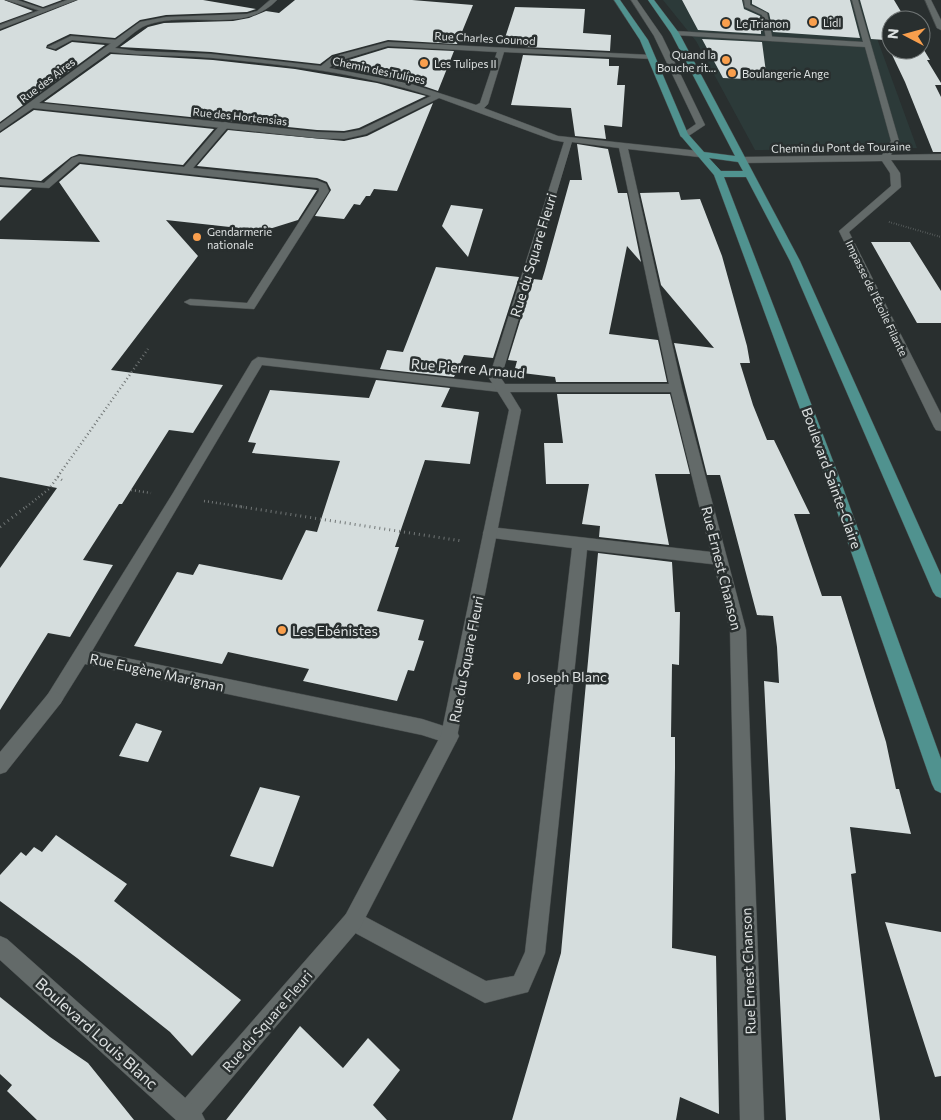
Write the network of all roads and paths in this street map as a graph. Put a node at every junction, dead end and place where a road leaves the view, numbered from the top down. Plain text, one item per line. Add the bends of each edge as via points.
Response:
1 (9, 0) edge
2 (73, 0) edge
3 (274, 0) edge
4 (617, 0) edge
5 (634, 0) edge
6 (651, 0) edge
7 (747, 0) edge
8 (855, 0) edge
9 (928, 0) edge
10 (44, 10) junction
11 (938, 15) edge
12 (0, 27) edge
13 (941, 28) edge
14 (676, 33) junction
15 (770, 39) junction
16 (117, 42) junction
17 (868, 45) junction
18 (52, 47) dead end
19 (107, 49) junction
20 (501, 50) junction
21 (651, 57) junction
22 (323, 69) junction
23 (440, 96) junction
24 (30, 106) junction
25 (477, 108) junction
26 (225, 125) junction
27 (0, 128) edge
28 (684, 135) junction
29 (569, 139) junction
30 (623, 145) junction
31 (699, 154) junction
32 (941, 157) edge
33 (885, 158) junction
34 (741, 160) junction
35 (186, 170) junction
36 (718, 174) junction
37 (750, 174) junction
38 (0, 182) edge
39 (864, 214) junction
40 (941, 237) edge
41 (190, 302) dead end
42 (148, 348) dead end
43 (258, 361) joint
44 (500, 388) junction
45 (676, 388) junction
46 (941, 427) edge
47 (58, 478) junction
48 (62, 480) dead end
49 (132, 490) dead end
50 (178, 497) junction
51 (0, 527) edge
52 (489, 539) junction
53 (580, 543) junction
54 (720, 559) junction
55 (941, 592) edge
56 (82, 656) junction
57 (450, 736) junction
58 (0, 766) edge
59 (941, 784) edge
60 (353, 921) junction
61 (0, 946) edge
62 (190, 1116) edge
63 (752, 1120) edge

1 - 10 street
2 - 10 street
3 - 16 street, Rue des Aires via 248,16 152,21
4 - 21 main road, Boulevard Sainte-Claire via 644,40
5 - 28 street via 658,36 701,125
6 - 14 main road
7 - 15 street via 747,6 765,14
8 - 17 street
9 - 11 street
10 - 12 street
11 - 13 street
14 - 15 street
14 - 34 main road
15 - 17 street
16 - 18 street via 71,38
16 - 19 street, Rue des Aires
17 - 33 street via 895,142
19 - 22 street, Chemin des Tulipes via 211,56
19 - 24 street, Rue des Aires
20 - 21 street, Rue Charles Gounod
20 - 22 street, Rue Charles Gounod via 388,44 335,59
20 - 25 street via 484,104
21 - 28 main road, Boulevard Sainte-Claire
22 - 23 street, Chemin des Tulipes via 405,85
23 - 25 street, Chemin des Tulipes
23 - 26 street, Rue des Hortensias via 363,132 344,136
24 - 26 street, Rue des Hortensias
24 - 27 street, Rue des Aires
25 - 29 street, Chemin des Tulipes via 546,135
26 - 35 street
28 - 31 main road, Boulevard Sainte-Claire
29 - 30 street, Chemin des Tulipes
29 - 44 street, Rue du Square Fleuri via 495,378
30 - 31 street, Chemin des Tulipes
30 - 45 street, Rue Ernest Chanson
31 - 34 main road
31 - 36 main road, Boulevard Sainte-Claire
32 - 33 street, Chemin du Pont de Touraine
33 - 34 street, Chemin du Pont de Touraine
33 - 39 street, Impasse de l'Étoile Filante via 895,173 896,187
34 - 37 main road
35 - 38 street via 79,159 46,186
35 - 41 street via 316,183 323,186 324,191 250,307
36 - 37 main road
36 - 59 main road, Boulevard Sainte-Claire via 831,474
37 - 55 main road via 794,261
39 - 40 path
39 - 46 street, Impasse de l'Étoile Filante via 844,232
42 - 47 path
43 - 44 street, Rue Pierre Arnaud
43 - 50 street, Rue Eugène Marignan
44 - 45 street, Rue Pierre Arnaud
44 - 52 street, Rue du Square Fleuri via 515,410
45 - 54 street, Rue Ernest Chanson
47 - 48 path
47 - 51 path via 50,489
49 - 50 path
50 - 52 path
50 - 56 street, Rue Eugène Marignan
52 - 53 street
52 - 57 street, Rue du Square Fleuri
53 - 54 street
53 - 60 street via 535,952 521,985 485,992
54 - 63 street, Rue Ernest Chanson via 738,630
56 - 57 street, Rue Eugène Marignan
56 - 58 street via 54,699
57 - 60 street, Rue du Square Fleuri
60 - 62 street, Rue du Square Fleuri
61 - 62 street, Boulevard Louis Blanc

